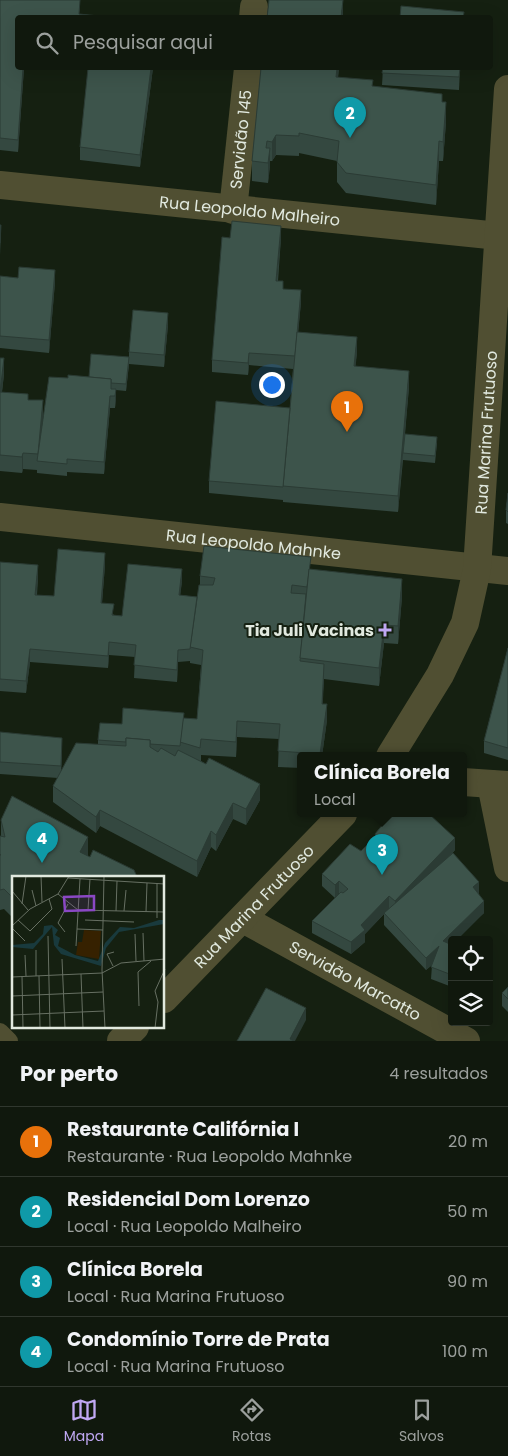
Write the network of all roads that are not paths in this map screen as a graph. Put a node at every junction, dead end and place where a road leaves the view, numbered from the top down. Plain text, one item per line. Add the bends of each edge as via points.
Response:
1 (248, 70) edge
2 (508, 89) edge
3 (0, 185) edge
4 (233, 210) junction
5 (499, 236) junction
6 (0, 517) edge
7 (477, 568) junction
8 (508, 571) edge
9 (392, 752) edge
10 (467, 782) edge
11 (500, 785) edge
12 (340, 817) edge
13 (508, 868) edge
14 (243, 919) junction
15 (165, 998) edge
16 (134, 1028) edge
17 (0, 1032) edge
18 (9, 1041) edge
19 (122, 1041) edge
20 (466, 1041) edge

1 - 4 street, Servidão 145
2 - 5 street, Rua Marina Frutuoso
3 - 4 street, Rua Leopoldo Malheiro
4 - 5 street, Rua Leopoldo Malheiro
5 - 7 street, Rua Marina Frutuoso
6 - 7 street, Rua Leopoldo Mahnke
7 - 8 street, Rua Leopoldo Mahnke
7 - 9 street, Rua Marina Frutuoso via 465,623 440,675
10 - 11 street
11 - 13 street
12 - 14 street, Rua Marina Frutuoso
14 - 15 street, Rua Marina Frutuoso
14 - 20 street, Servidão Marcatto
16 - 19 street
17 - 18 lane

